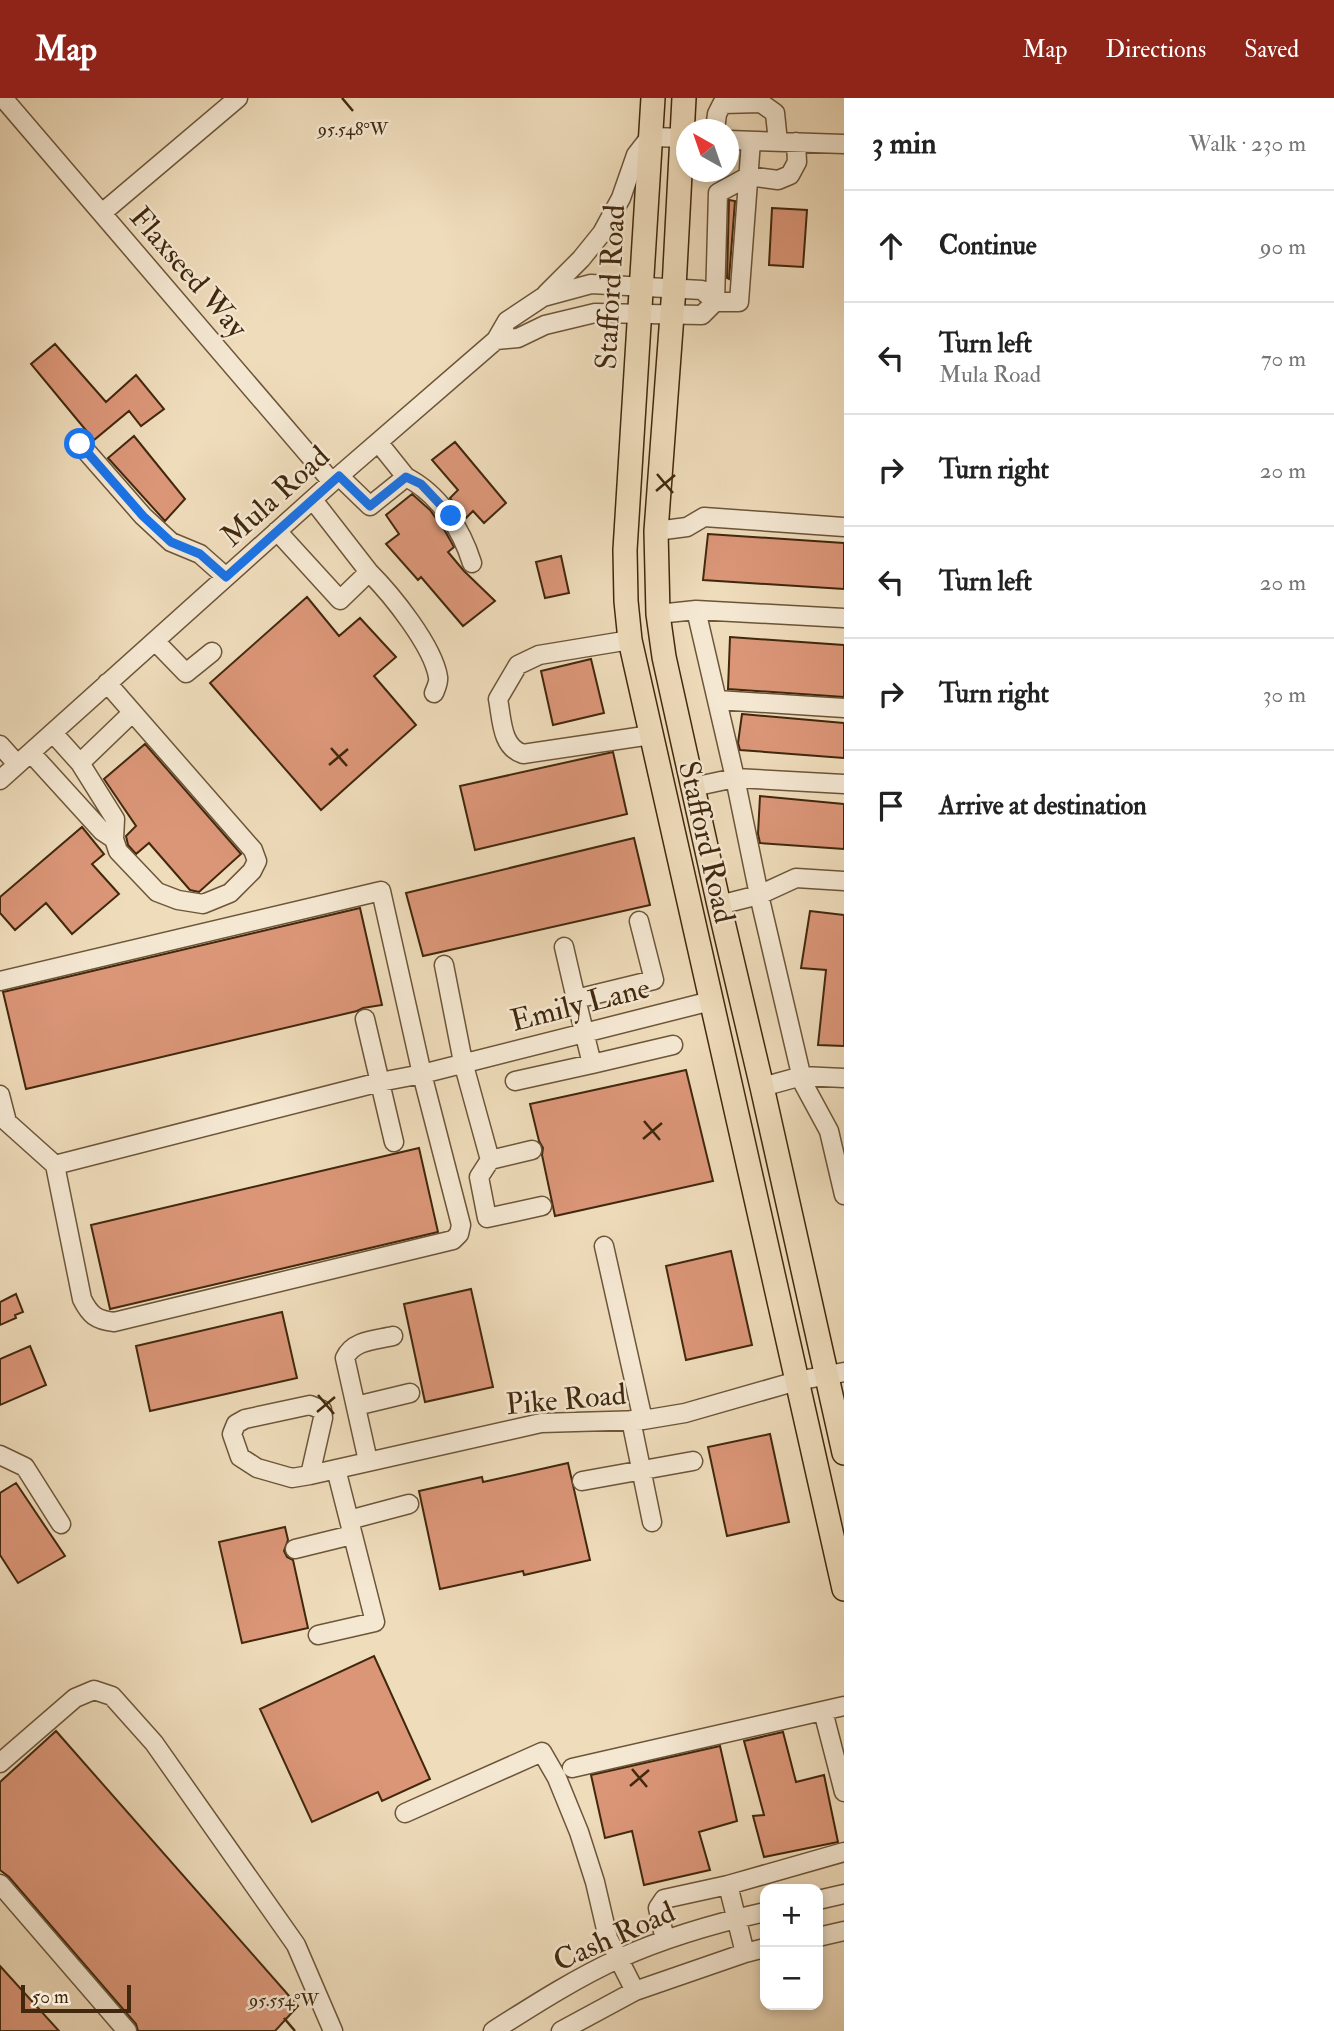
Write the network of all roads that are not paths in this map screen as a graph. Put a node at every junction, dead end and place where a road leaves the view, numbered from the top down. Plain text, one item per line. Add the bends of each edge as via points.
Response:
1 (3, 98) edge
2 (238, 98) edge
3 (653, 98) edge
4 (684, 98) edge
5 (718, 101) edge
6 (684, 119) edge
7 (716, 119) edge
8 (650, 137) junction
9 (676, 138) edge
10 (739, 140) edge
11 (751, 141) junction
12 (778, 142) junction
13 (796, 142) junction
14 (844, 144) edge
15 (749, 176) junction
16 (681, 182) edge
17 (102, 213) junction
18 (641, 287) junction
19 (674, 288) junction
20 (543, 297) junction
21 (715, 302) junction
22 (641, 312) junction
23 (672, 313) junction
24 (496, 340) junction
25 (378, 442) junction
26 (80, 444) dead end
27 (406, 477) junction
28 (336, 479) junction
29 (313, 500) junction
30 (844, 527) edge
31 (277, 531) junction
32 (656, 531) junction
33 (472, 563) dead end
34 (369, 572) junction
35 (226, 577) junction
36 (696, 610) junction
37 (657, 614) junction
38 (844, 618) edge
39 (630, 639) junction
40 (155, 641) junction
41 (212, 652) dead end
42 (107, 684) junction
43 (434, 693) dead end
44 (717, 700) junction
45 (844, 708) edge
46 (132, 713) junction
47 (53, 733) junction
48 (651, 735) junction
49 (0, 745) edge
50 (24, 758) junction
51 (80, 763) junction
52 (735, 778) junction
53 (0, 780) edge
54 (844, 784) edge
55 (693, 788) junction
56 (664, 792) junction
57 (114, 839) junction
58 (844, 881) edge
59 (759, 895) junction
60 (719, 905) junction
61 (639, 921) dead end
62 (564, 947) dead end
63 (444, 965) dead end
64 (0, 981) edge
65 (576, 999) junction
66 (711, 1001) junction
67 (365, 1019) dead end
68 (584, 1031) junction
69 (673, 1045) dead end
70 (463, 1062) junction
71 (592, 1064) junction
72 (422, 1074) junction
73 (802, 1076) junction
74 (844, 1078) edge
75 (515, 1081) dead end
76 (380, 1082) junction
77 (762, 1087) junction
78 (732, 1092) junction
79 (0, 1095) edge
80 (394, 1142) dead end
81 (532, 1150) dead end
82 (490, 1160) junction
83 (55, 1166) junction
84 (844, 1195) edge
85 (542, 1206) dead end
86 (604, 1247) dead end
87 (393, 1336) dead end
88 (835, 1373) edge
89 (797, 1381) junction
90 (410, 1393) dead end
91 (356, 1406) junction
92 (637, 1420) junction
93 (844, 1453) edge
94 (0, 1455) edge
95 (368, 1461) junction
96 (693, 1461) dead end
97 (336, 1469) junction
98 (641, 1469) junction
99 (301, 1477) junction
100 (582, 1481) dead end
101 (409, 1504) dead end
102 (652, 1522) dead end
103 (61, 1524) dead end
104 (351, 1527) junction
105 (295, 1549) dead end
106 (844, 1588) edge
107 (318, 1634) dead end
108 (844, 1706) edge
109 (823, 1711) junction
110 (0, 1763) edge
111 (572, 1768) dead end
112 (844, 1792) edge
113 (405, 1814) dead end
114 (844, 1852) edge
115 (0, 1884) edge
116 (728, 1885) junction
117 (844, 1894) edge
118 (823, 1899) edge
119 (760, 1913) edge
120 (736, 1918) junction
121 (844, 1931) edge
122 (823, 1936) edge
123 (665, 1940) junction
124 (760, 1949) edge
125 (745, 1953) junction
126 (618, 1959) junction
127 (635, 1991) junction
128 (127, 2031) edge
129 (333, 2031) edge
130 (493, 2031) edge
131 (561, 2031) edge

1 - 17 street, Flaxseed Way
2 - 17 street
3 - 8 main road, Stafford Road
4 - 6 main road, Stafford Road
5 - 7 street
5 - 12 street via 761,103 775,113
8 - 9 street
8 - 18 main road, Stafford Road
8 - 20 street via 636,155 621,198 601,233
10 - 11 street
11 - 12 street
11 - 15 street
12 - 13 street
13 - 14 street
13 - 15 street via 797,162 790,175 778,180
15 - 21 street via 718,193
15 - 21 street, Mula Road via 739,302
16 - 19 main road, Stafford Road
17 - 28 street, Flaxseed Way
18 - 19 street, Mula Road
18 - 20 street, Mula Road via 591,284
18 - 22 main road, Stafford Road
19 - 21 street, Mula Road via 702,290
19 - 23 main road, Stafford Road
20 - 24 street, Mula Road via 507,321
21 - 23 street, Mula Road via 702,314
22 - 23 street, Mula Road
22 - 24 street, Mula Road via 595,313 545,325 518,338
22 - 39 main road, Stafford Road via 625,550
23 - 32 main road, Stafford Road
24 - 25 street, Mula Road
25 - 27 street
25 - 28 street, Mula Road
26 - 35 street via 171,542 200,554
27 - 28 street, Flaxseed Way via 370,506
27 - 33 street via 421,484 451,516
28 - 29 street, Mula Road
29 - 31 street, Mula Road
29 - 34 street
30 - 32 street via 704,517 687,527
31 - 34 street via 340,600
31 - 35 street, Mula Road
32 - 37 main road, Stafford Road
34 - 43 street via 387,590 431,656 439,680
35 - 40 street, Mula Road
36 - 37 street
36 - 38 street
36 - 44 street
37 - 55 main road, Stafford Road
39 - 48 main road, Stafford Road
39 - 48 street via 539,655 518,665 498,698 506,741 523,754
40 - 41 street via 186,673
40 - 42 street, Mula Road
42 - 46 street
42 - 47 street, Mula Road
44 - 45 street
44 - 52 street
46 - 51 street
46 - 57 street via 253,850 257,861 230,893 202,905 157,892 118,851
47 - 50 street, Mula Road
47 - 51 street
48 - 56 main road, Stafford Road
49 - 50 street
50 - 53 street, Mula Road
50 - 57 street
51 - 57 street via 115,820
52 - 54 street
52 - 55 street
52 - 59 street
55 - 56 main road
55 - 60 main road, Stafford Road
56 - 66 main road, Stafford Road
58 - 59 street via 796,878
59 - 60 street
59 - 73 street
60 - 77 main road, Stafford Road
61 - 65 street via 654,980
62 - 65 street
63 - 70 street
64 - 72 street via 382,891
65 - 68 street
66 - 68 street, Emily Lane
66 - 78 main road, Stafford Road
67 - 76 street
68 - 70 street, Emily Lane
68 - 71 street
69 - 71 street
70 - 72 street, Emily Lane
70 - 82 street
71 - 75 street
72 - 76 street, Emily Lane
72 - 83 street via 461,1225 453,1240 114,1322 99,1321 82,1299
73 - 74 street
73 - 77 street
73 - 84 street via 828,1131
76 - 80 street
76 - 83 street, Emily Lane
77 - 78 main road
77 - 88 main road, Stafford Road
78 - 89 main road, Stafford Road
79 - 83 street via 7,1122
81 - 82 street
82 - 85 street via 479,1177 487,1218
86 - 92 street
87 - 91 street via 349,1349 345,1358
88 - 89 street, Pike Road
88 - 93 main road, Stafford Road
89 - 92 street, Pike Road via 685,1413
89 - 106 main road, Stafford Road
90 - 91 street
91 - 95 street
92 - 95 street, Pike Road via 541,1423
92 - 98 street
94 - 103 street via 25,1467
95 - 97 street, Pike Road
96 - 98 street
97 - 99 street, Pike Road
97 - 104 street
98 - 100 street
98 - 102 street
99 - 99 street via 257,1468 240,1457 232,1434 236,1424 310,1405 322,1410
101 - 104 street
104 - 105 street
104 - 107 street via 375,1622
108 - 109 street
109 - 111 street
109 - 112 street
110 - 129 street via 75,1698 94,1690 112,1696 154,1743 296,1945
113 - 126 street via 542,1752 579,1832
114 - 116 street
115 - 128 street
116 - 120 street
116 - 123 street via 664,1899 658,1908
117 - 118 street
119 - 120 street, Cash Road
120 - 123 street, Cash Road
120 - 125 street
121 - 122 street
123 - 126 street, Cash Road
124 - 125 street, Cash Road
125 - 127 street, Cash Road
126 - 127 street
126 - 130 street, Cash Road
127 - 131 street, Cash Road

